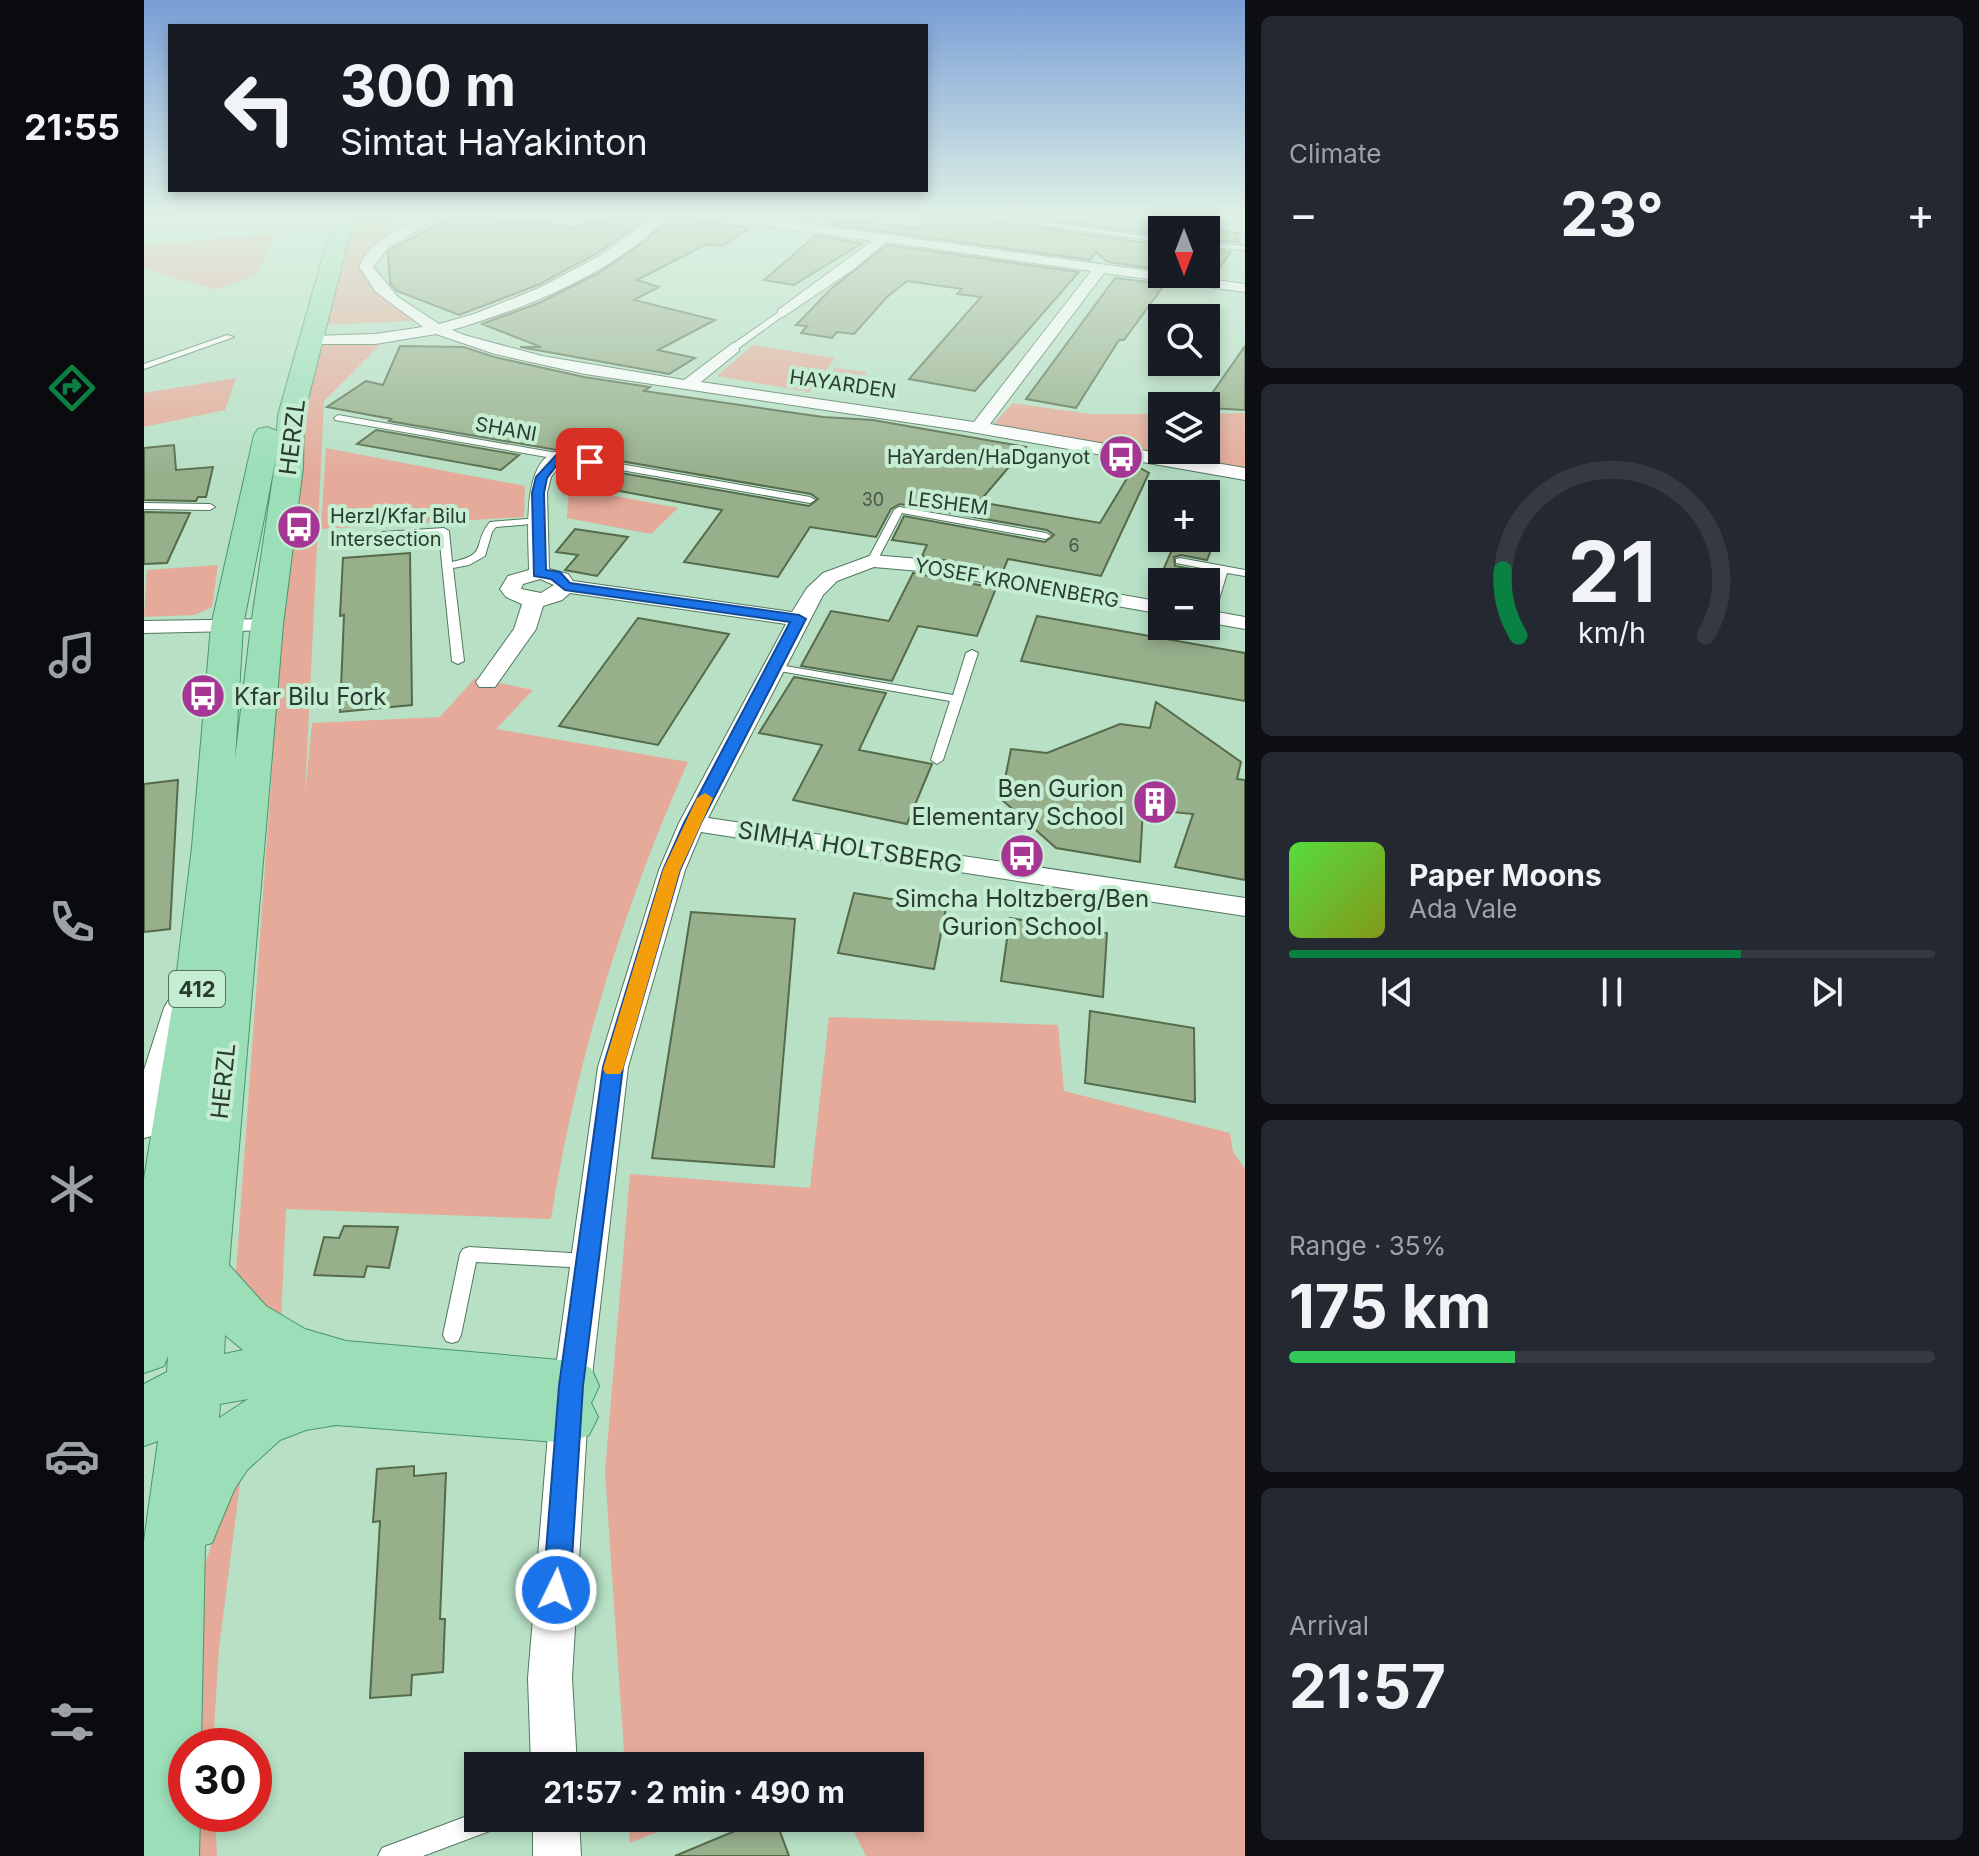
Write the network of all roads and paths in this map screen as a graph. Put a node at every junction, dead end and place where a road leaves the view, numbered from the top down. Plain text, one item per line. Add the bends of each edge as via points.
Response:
1 (298, 304) edge
2 (320, 304) edge
3 (400, 304) edge
4 (510, 304) edge
5 (796, 304) edge
6 (1073, 304) edge
7 (783, 313) joint
8 (437, 328) junction
9 (311, 335) junction
10 (230, 337) dead end
11 (733, 348) joint
12 (144, 367) edge
13 (687, 386) junction
14 (338, 418) dead end
15 (980, 426) junction
16 (558, 456) junction
17 (1245, 474) edge
18 (810, 500) dead end
19 (144, 506) edge
20 (210, 507) dead end
21 (539, 521) junction
22 (1046, 536) dead end
23 (339, 538) dead end
24 (872, 561) junction
25 (1180, 561) dead end
26 (448, 566) junction
27 (1223, 569) junction
28 (539, 573) junction
29 (1245, 573) edge
30 (1220, 578) edge
31 (565, 586) junction
32 (534, 600) junction
33 (1148, 606) edge
34 (1220, 618) edge
35 (799, 619) junction
36 (1245, 623) edge
37 (247, 625) junction
38 (144, 627) edge
39 (972, 653) dead end
40 (458, 661) dead end
41 (774, 667) junction
42 (487, 682) dead end
43 (957, 699) junction
44 (937, 760) dead end
45 (692, 823) junction
46 (1245, 907) edge
47 (198, 977) junction
48 (144, 1126) edge
49 (587, 1261) junction
50 (202, 1272) junction
51 (452, 1335) dead end
52 (144, 1349) edge
53 (346, 1365) junction
54 (194, 1387) junction
55 (570, 1401) junction
56 (144, 1420) edge
57 (171, 1571) junction
58 (553, 1752) edge
59 (464, 1829) edge
60 (556, 1832) edge
61 (163, 1856) edge
62 (390, 1856) edge
63 (557, 1856) edge

1 - 37 main road, HERZL / 412 via 284,349
2 - 9 main road, HERZL / 412
3 - 8 street, HAYARDEN
4 - 8 street
5 - 7 street
6 - 15 street
7 - 11 lane
8 - 9 street via 390,338
8 - 13 street, HAYARDEN via 540,360
9 - 37 main road, HERZL / 412 via 291,415 289,467
10 - 12 lane
11 - 13 street
13 - 15 street, HAYARDEN
14 - 16 lane, SHANI
15 - 17 street, HAYARDEN
16 - 18 lane, SHANI
16 - 21 street via 542,477
19 - 20 lane
21 - 26 lane via 489,525 481,556
21 - 28 street
22 - 24 lane, LESHEM via 899,510
23 - 26 lane via 444,531
24 - 33 street, YOSEF KRONENBERG
24 - 35 street via 830,577
25 - 27 lane
26 - 40 lane
27 - 29 lane
27 - 30 lane
28 - 31 street via 555,575
28 - 32 street via 515,580 510,589
31 - 32 street via 552,597
31 - 35 street
32 - 42 street via 525,629
34 - 36 street
35 - 41 street
37 - 38 street
37 - 47 main road, HERZL / 412 via 220,699
37 - 50 main road, HERZL / 412
39 - 43 lane
41 - 43 lane
41 - 45 street
43 - 44 lane
45 - 46 street, SIMHA HOLTSBERG
45 - 49 street via 672,870 613,1067
47 - 48 street via 182,1000 169,1035
47 - 52 main road, HERZL / 412
49 - 51 lane via 469,1254
49 - 55 street
50 - 53 main road via 265,1336
50 - 54 main road, HERZL / 412
53 - 54 main road
53 - 55 main road
54 - 56 main road via 157,1405
54 - 57 main road, HERZL / 412
55 - 57 main road via 336,1400 283,1410 242,1432 225,1451 207,1479
55 - 58 street via 550,1678
57 - 61 main road, HERZL / 412
59 - 62 lane
60 - 63 street

